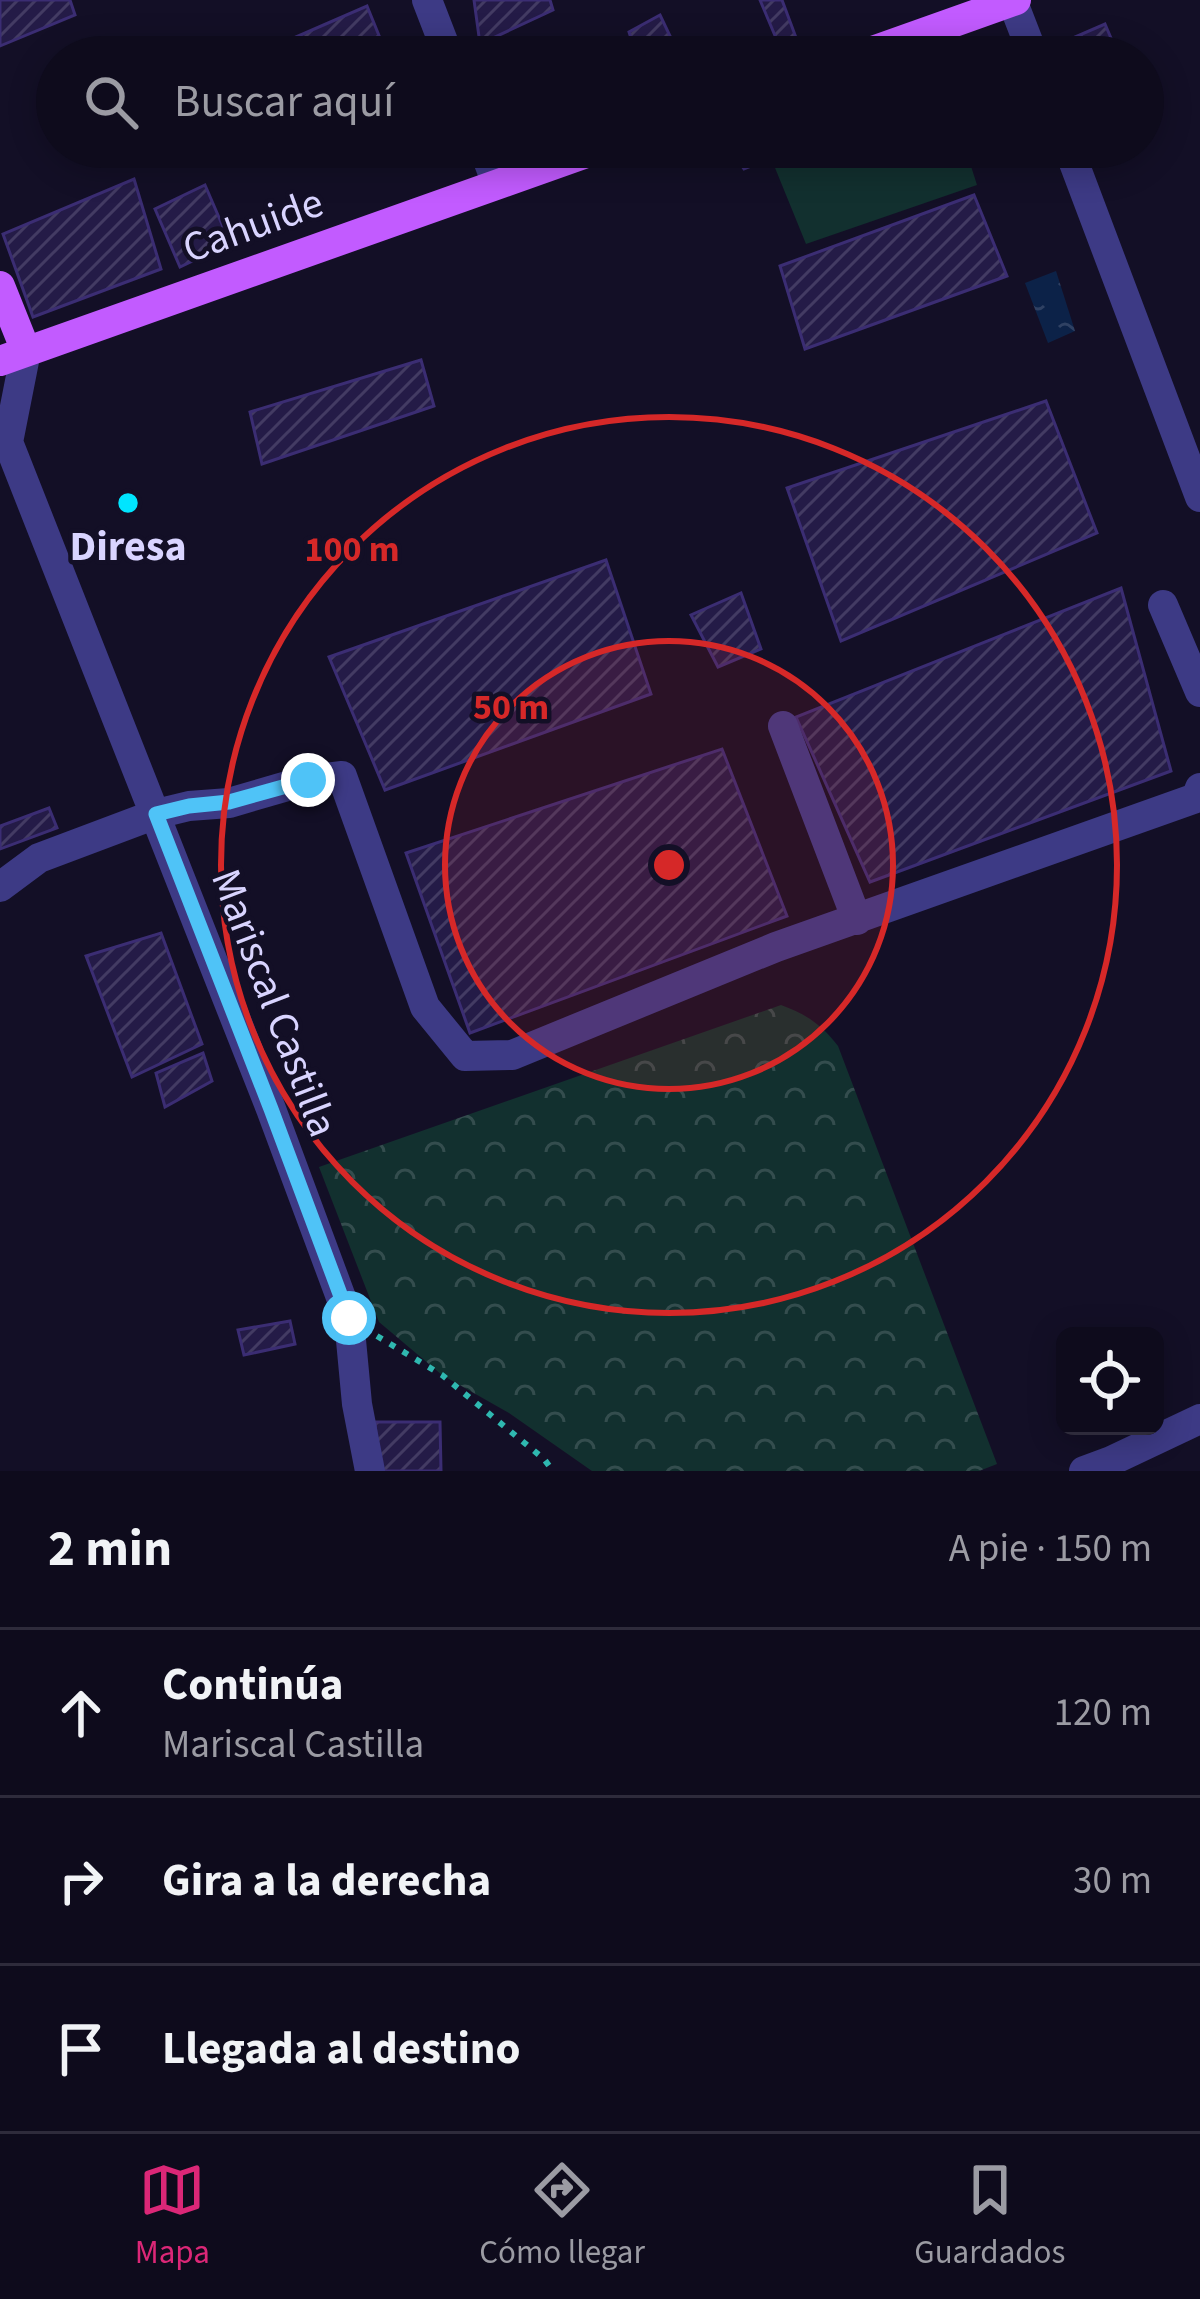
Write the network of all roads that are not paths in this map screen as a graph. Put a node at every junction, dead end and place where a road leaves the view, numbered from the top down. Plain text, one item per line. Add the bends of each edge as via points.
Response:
1 (427, 0) edge
2 (1014, 0) edge
3 (440, 36) edge
4 (914, 36) edge
5 (1027, 36) edge
6 (491, 168) edge
7 (543, 168) edge
8 (1075, 168) edge
9 (497, 184) junction
10 (0, 286) edge
11 (13, 356) edge
12 (4, 438) edge
13 (1198, 486) edge
14 (1163, 605) dead end
15 (1200, 692) edge
16 (783, 726) dead end
17 (1200, 788) edge
18 (156, 814) junction
19 (0, 887) edge
20 (857, 920) junction
21 (1200, 1419) edge
22 (370, 1471) edge
23 (1084, 1471) edge

1 - 3 street
2 - 4 main road
2 - 5 street
6 - 9 street
7 - 9 main road, Cahuide
8 - 13 street
9 - 11 main road, Cahuide
10 - 11 main road
11 - 12 street, Mariscal Castilla
12 - 18 street, Mariscal Castilla
14 - 15 street
16 - 20 street
17 - 20 street via 1196,798
18 - 19 street via 39,858
18 - 20 street via 342,776 425,1007 465,1056 512,1055
18 - 22 street, Mariscal Castilla via 349,1318
21 - 23 street

